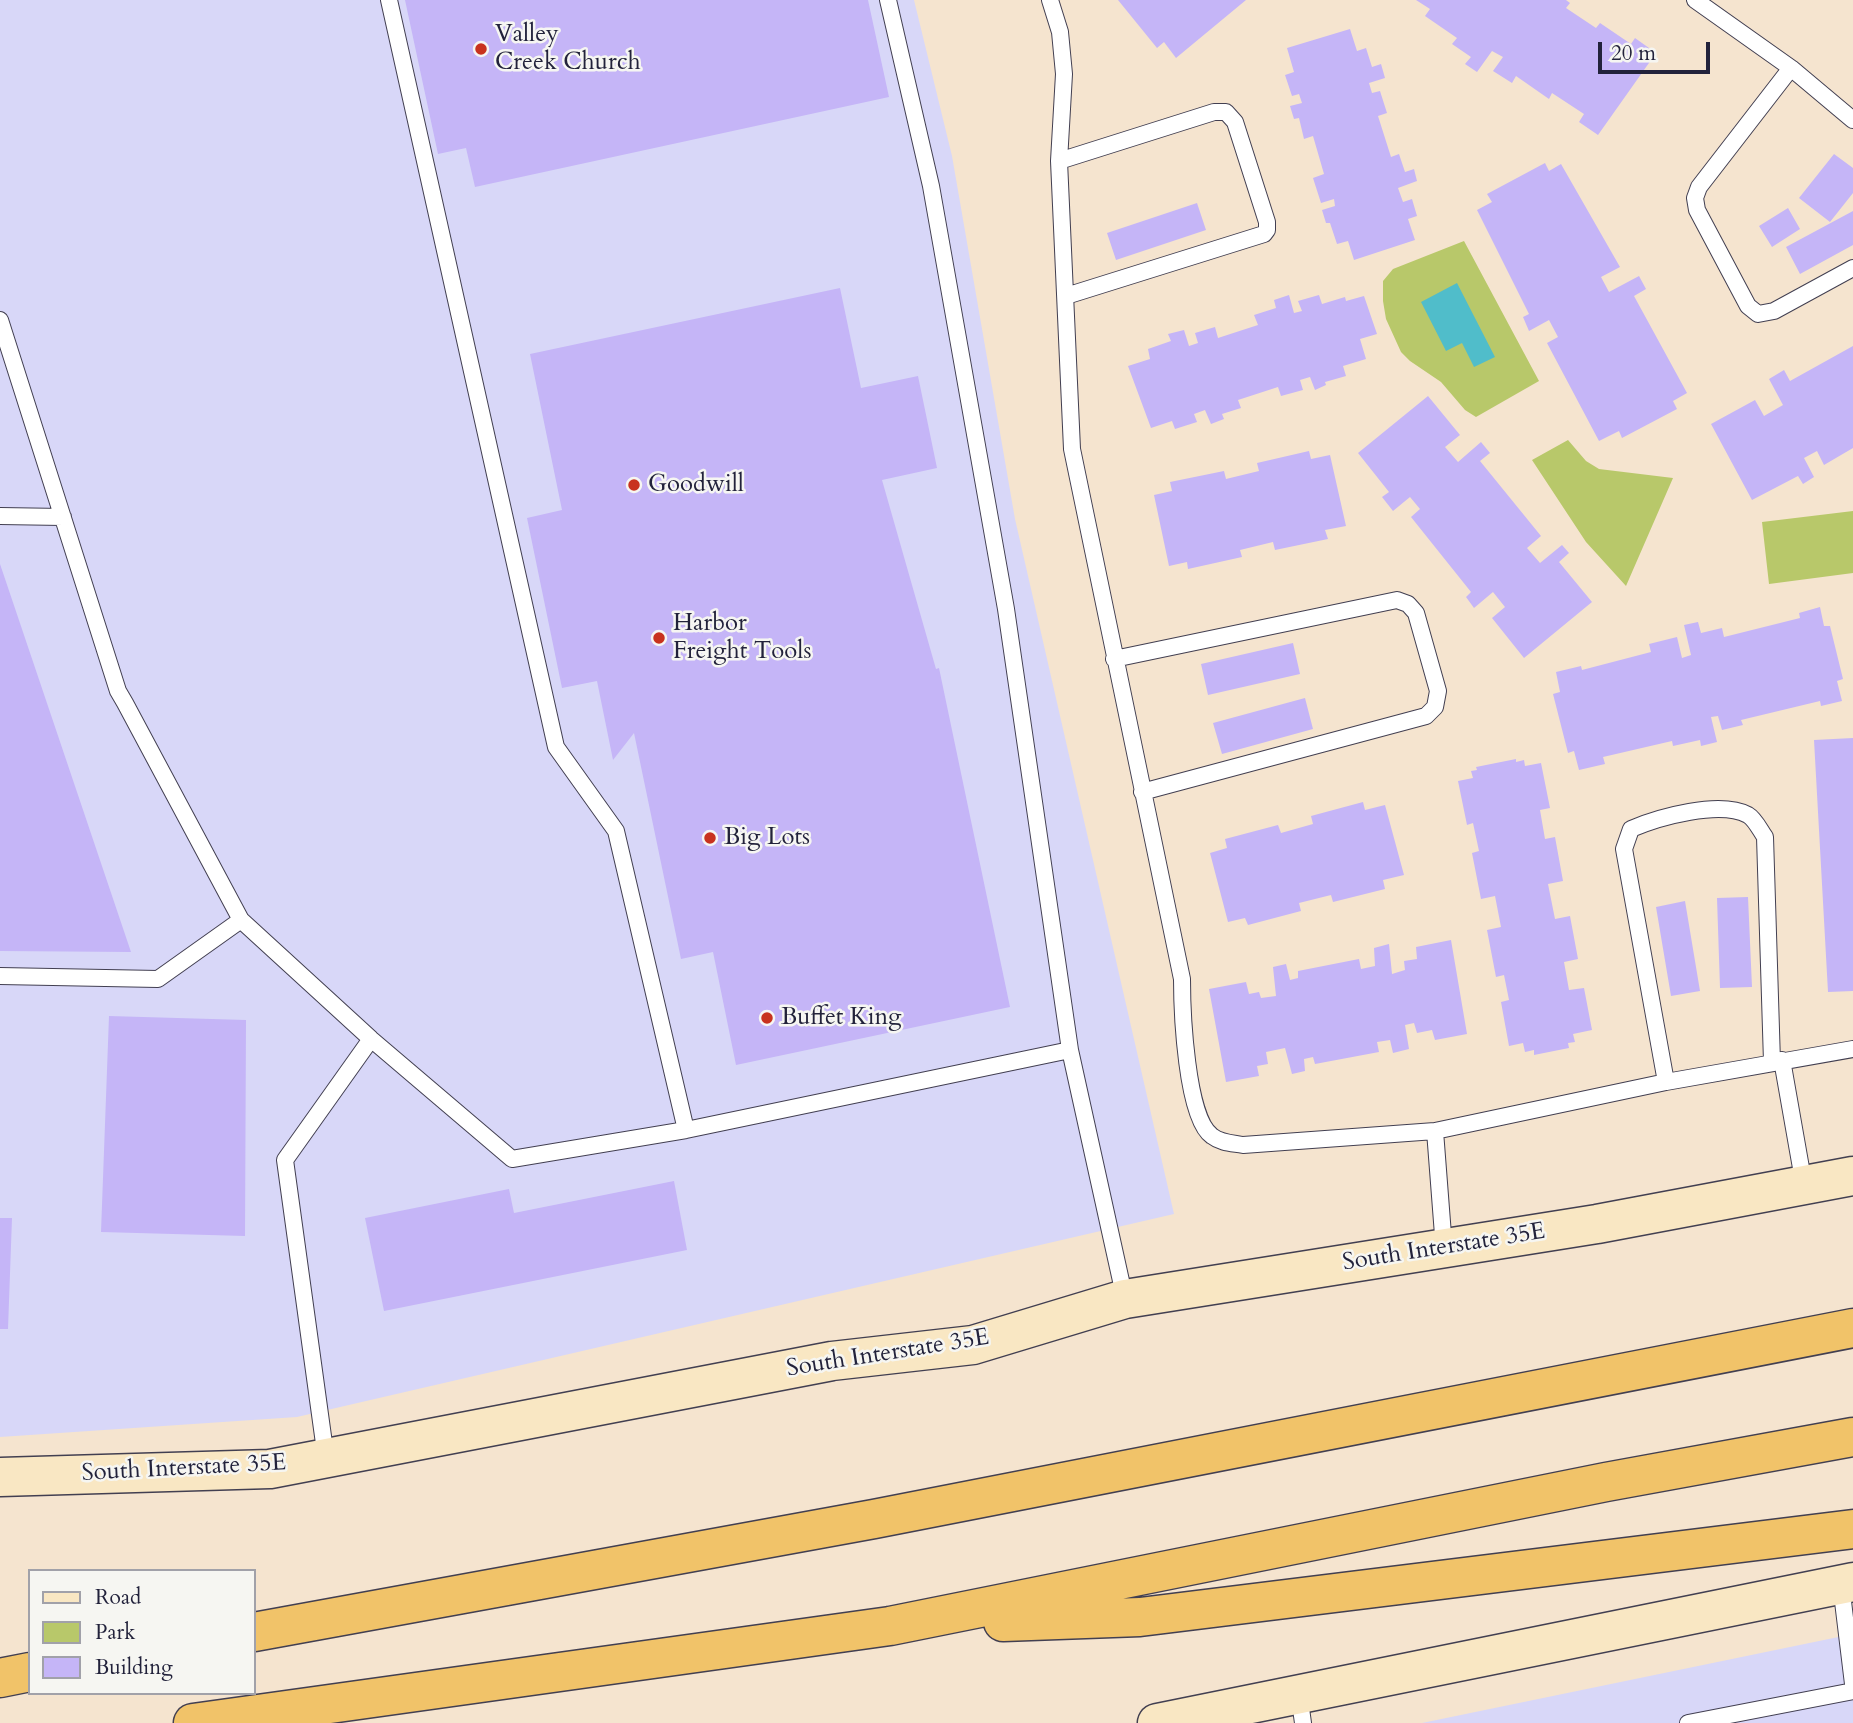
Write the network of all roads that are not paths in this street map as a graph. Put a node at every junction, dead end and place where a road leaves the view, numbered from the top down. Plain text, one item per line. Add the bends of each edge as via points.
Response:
1 (389, 0) edge
2 (888, 0) edge
3 (1050, 0) edge
4 (1695, 0) edge
5 (1791, 68) junction
6 (1853, 120) edge
7 (1059, 160) junction
8 (1853, 268) edge
9 (1066, 296) junction
10 (0, 320) edge
11 (0, 516) edge
12 (63, 517) junction
13 (1115, 659) junction
14 (1142, 792) junction
15 (241, 920) junction
16 (0, 976) edge
17 (371, 1039) junction
18 (1853, 1049) edge
19 (1070, 1050) junction
20 (1777, 1061) junction
21 (1666, 1082) junction
22 (686, 1130) junction
23 (1435, 1131) junction
24 (1853, 1176) edge
25 (1804, 1185) junction
26 (1444, 1248) junction
27 (1125, 1299) junction
28 (1853, 1310) edge
29 (1853, 1328) edge
30 (1730, 1352) junction
31 (1853, 1437) edge
32 (326, 1458) junction
33 (0, 1477) edge
34 (1853, 1529) edge
35 (1847, 1583) edge
36 (890, 1626) junction
37 (256, 1632) edge
38 (28, 1672) edge
39 (0, 1678) edge
40 (1853, 1684) edge
41 (1853, 1690) edge
42 (1301, 1709) edge
43 (193, 1723) edge
44 (1157, 1723) edge
45 (1688, 1723) edge

1 - 22 lane via 556,747 616,831
2 - 19 lane via 931,186 1006,608
3 - 7 lane via 1060,32 1064,74
4 - 5 lane
5 - 6 lane
5 - 8 lane via 1699,187 1697,210 1748,306 1758,314 1774,311
7 - 9 lane
7 - 9 lane via 1214,111 1226,112 1235,122 1267,222 1264,234
9 - 13 lane via 1072,449
10 - 12 lane
11 - 12 lane
12 - 15 lane via 118,691
13 - 14 lane
13 - 14 lane via 1397,600 1416,613 1438,691 1435,707 1426,716
14 - 23 lane via 1182,979 1182,1021 1195,1106 1210,1135 1243,1145
15 - 16 lane via 158,979
15 - 17 lane
17 - 22 lane via 512,1159
17 - 32 lane via 285,1160
18 - 20 lane
19 - 22 lane
19 - 27 lane
20 - 21 lane
20 - 21 lane via 1765,836 1750,816 1726,808 1653,819 1631,829 1625,849
20 - 25 lane
21 - 23 lane
23 - 26 lane
24 - 25 main road, South Interstate 35E
25 - 26 main road, South Interstate 35E
26 - 27 main road, South Interstate 35E
27 - 32 main road, South Interstate 35E via 973,1345 832,1361
28 - 30 highway
29 - 30 highway
30 - 37 highway via 874,1519
31 - 36 highway via 1553,1492
32 - 33 main road, South Interstate 35E via 270,1469
34 - 36 highway via 1140,1617
35 - 40 lane
35 - 42 main road
36 - 43 highway
38 - 39 highway
41 - 45 lane
42 - 44 main road

